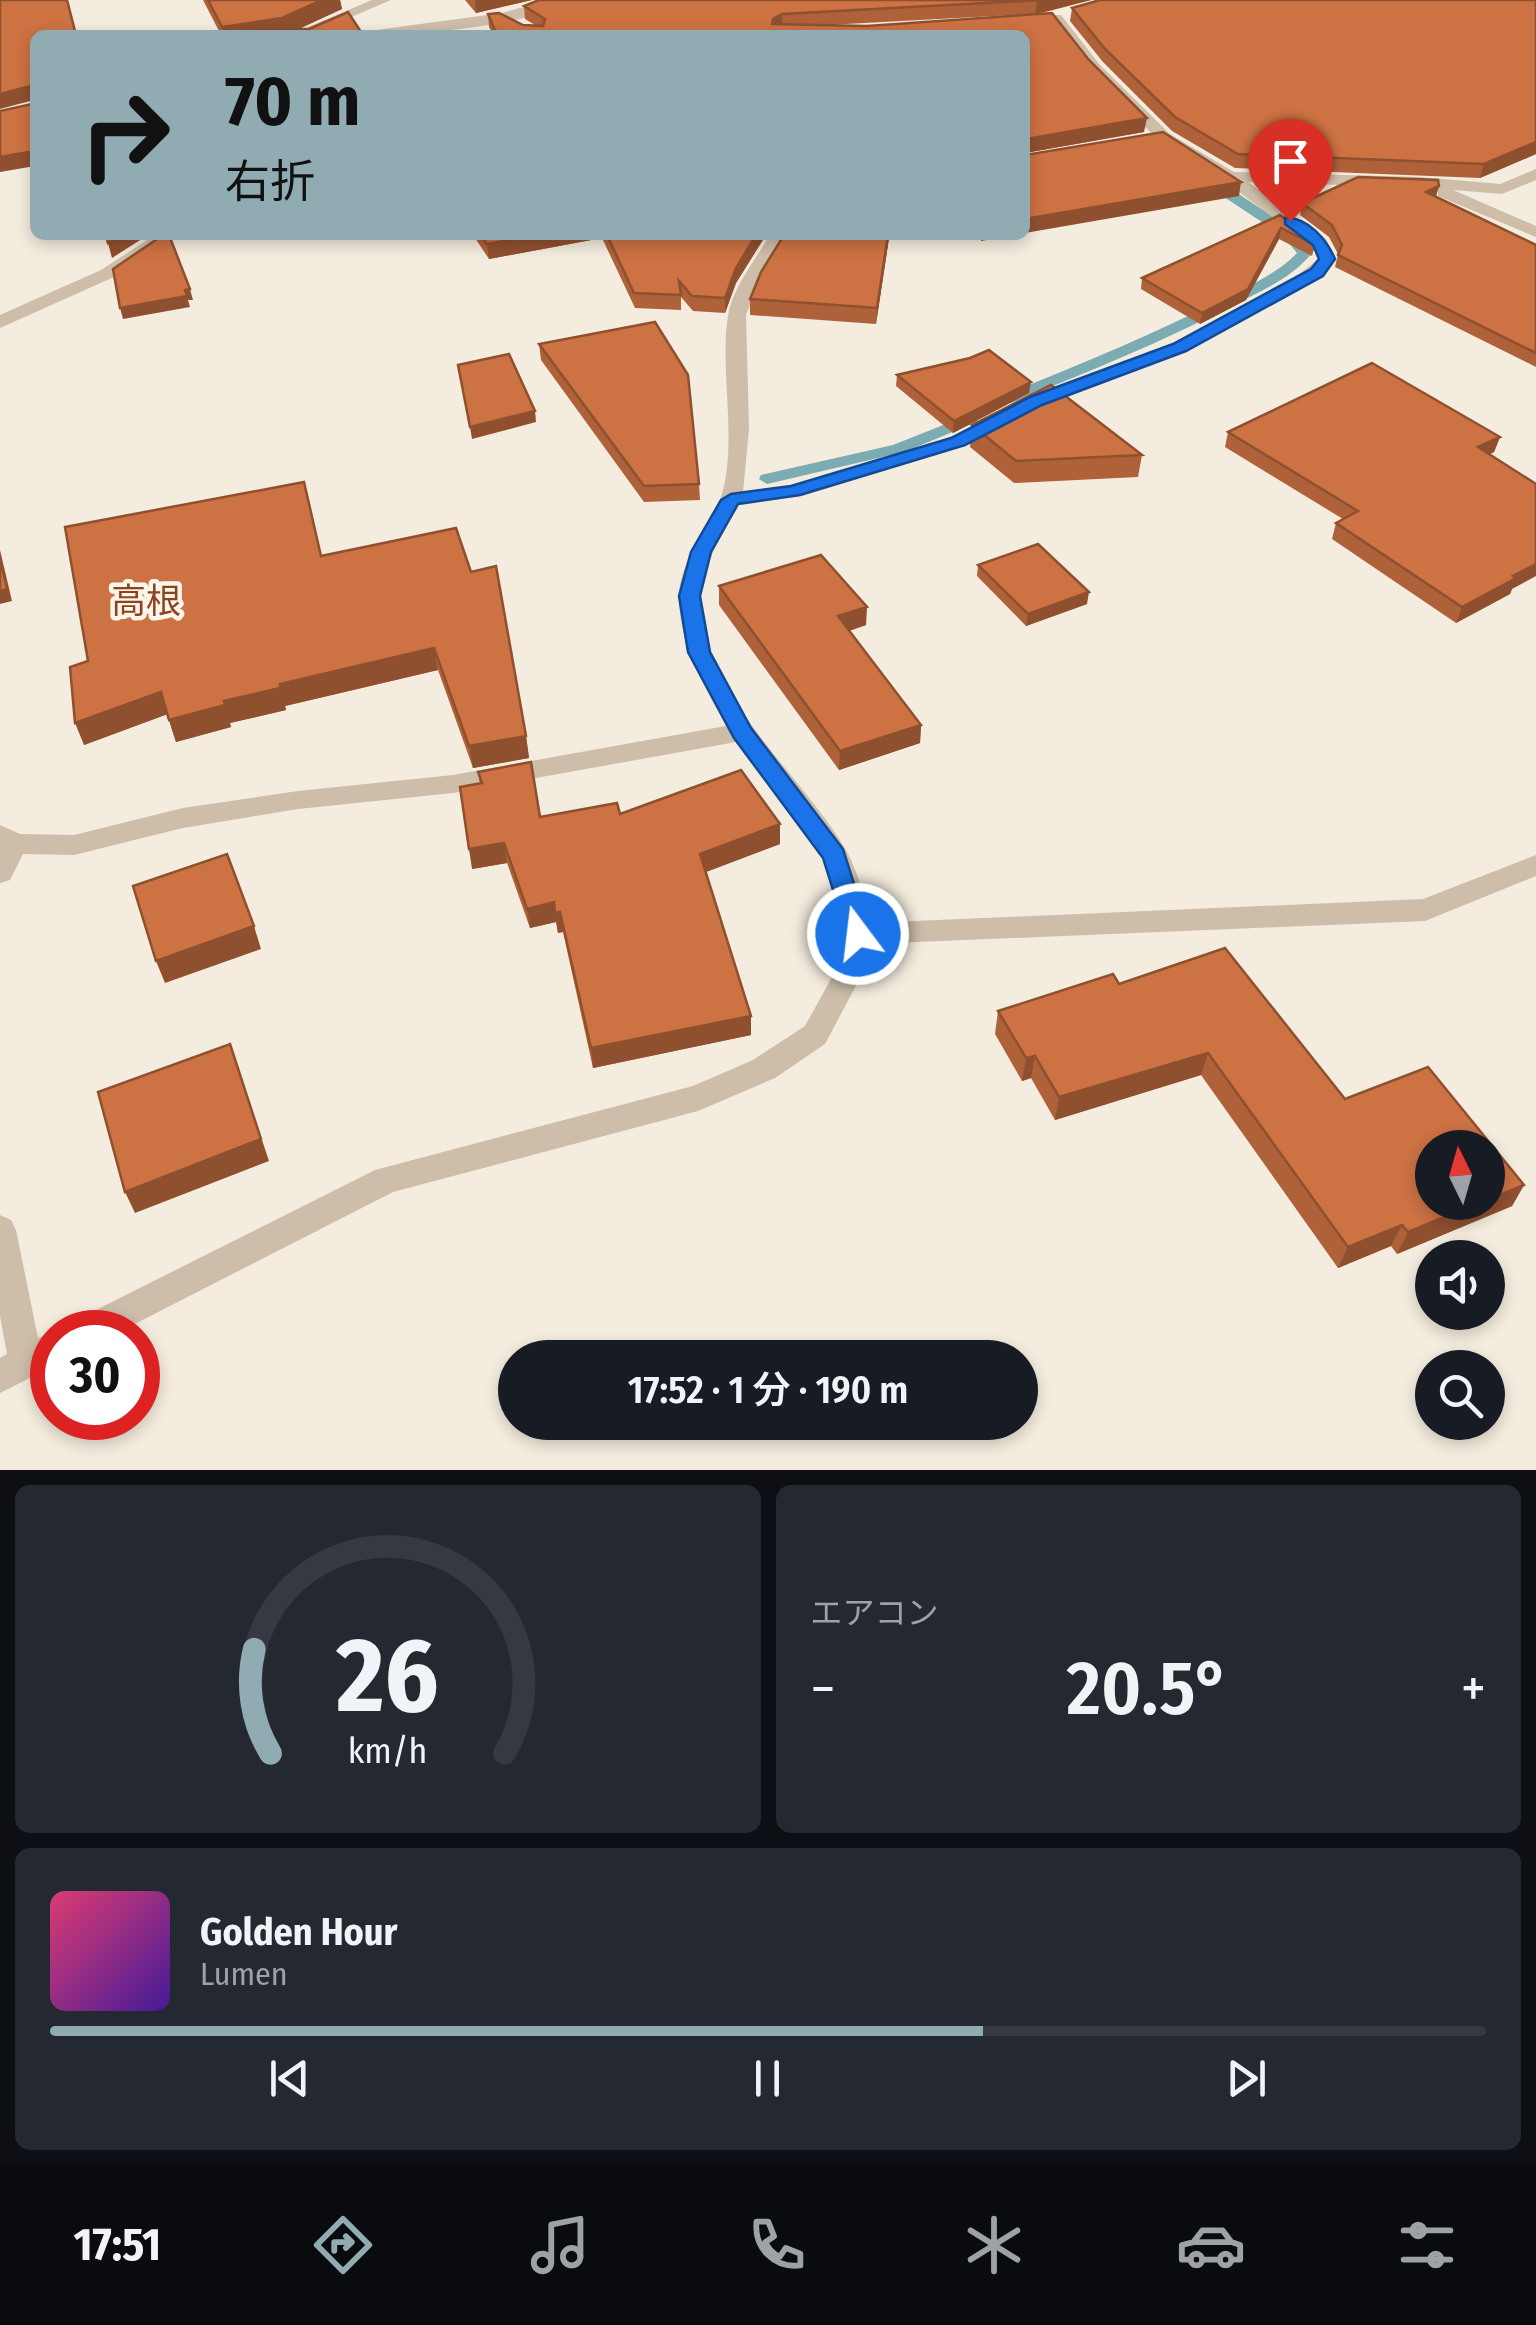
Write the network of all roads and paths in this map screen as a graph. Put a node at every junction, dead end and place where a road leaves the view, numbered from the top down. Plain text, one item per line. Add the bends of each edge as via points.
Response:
1 (384, 0) edge
2 (566, 0) edge
3 (502, 18) junction
4 (1055, 18) edge
5 (520, 26) edge
6 (309, 30) edge
7 (408, 30) edge
8 (1536, 174) edge
9 (1230, 177) junction
10 (1421, 182) junction
11 (1536, 232) edge
12 (160, 240) edge
13 (776, 240) edge
14 (0, 322) edge
15 (731, 500) junction
16 (742, 732) junction
17 (8, 840) edge
18 (1536, 865) edge
19 (0, 873) edge
20 (858, 934) junction
21 (0, 1230) edge
22 (129, 1310) edge
23 (26, 1363) edge

1 - 6 street
2 - 3 street
3 - 5 street
3 - 7 street
4 - 9 street via 1155,139
8 - 10 street via 1502,189
9 - 10 street
9 - 15 street via 1320,243 1327,259 1317,272 1180,347 1036,401 958,442 794,491
10 - 11 street
12 - 14 street via 84,285
13 - 15 street via 737,314 739,430
15 - 16 street via 701,552 690,596 699,652
16 - 17 street via 454,784 184,818 74,844
16 - 20 street via 834,855
17 - 19 street
18 - 20 street via 1425,910
20 - 22 street via 845,980 815,1035 764,1069 698,1098 386,1180
21 - 23 street

